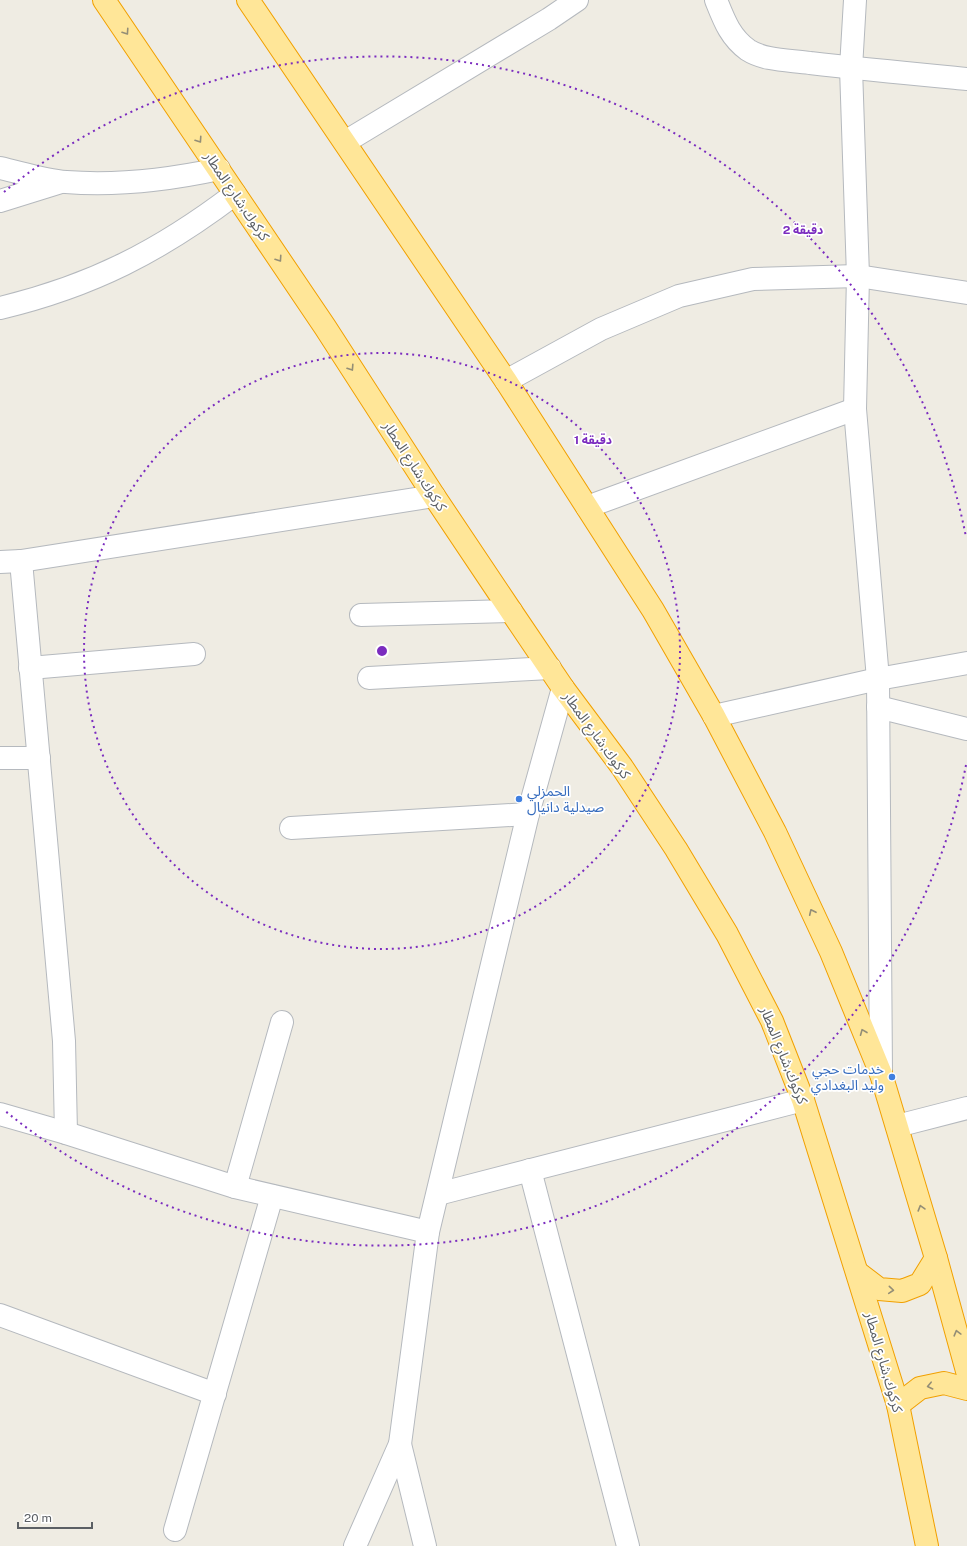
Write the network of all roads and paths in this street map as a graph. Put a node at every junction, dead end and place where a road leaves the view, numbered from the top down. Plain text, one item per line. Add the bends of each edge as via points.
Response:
1 (104, 0) edge
2 (248, 0) edge
3 (577, 0) edge
4 (716, 0) edge
5 (855, 0) edge
6 (851, 68) junction
7 (967, 79) edge
8 (345, 142) junction
9 (0, 168) edge
10 (219, 169) junction
11 (64, 182) junction
12 (235, 194) junction
13 (0, 201) edge
14 (858, 276) junction
15 (967, 293) edge
16 (0, 308) edge
17 (506, 381) junction
18 (855, 409) junction
19 (434, 496) junction
20 (586, 507) junction
21 (11, 561) edge
22 (511, 611) junction
23 (361, 615) dead end
24 (194, 654) dead end
25 (967, 663) edge
26 (30, 668) junction
27 (550, 668) junction
28 (369, 678) dead end
29 (878, 679) junction
30 (563, 688) junction
31 (878, 707) junction
32 (714, 716) junction
33 (967, 729) edge
34 (0, 758) edge
35 (38, 758) junction
36 (528, 814) junction
37 (291, 828) dead end
38 (282, 1022) dead end
39 (881, 1074) junction
40 (803, 1100) junction
41 (967, 1108) edge
42 (1, 1115) edge
43 (897, 1126) junction
44 (66, 1133) junction
45 (530, 1170) junction
46 (235, 1187) junction
47 (438, 1194) junction
48 (272, 1196) junction
49 (428, 1232) junction
50 (936, 1258) junction
51 (858, 1273) junction
52 (0, 1315) edge
53 (967, 1371) edge
54 (967, 1389) edge
55 (215, 1394) junction
56 (898, 1405) junction
57 (400, 1444) junction
58 (175, 1530) dead end
59 (355, 1546) edge
60 (426, 1546) edge
61 (628, 1546) edge
62 (927, 1546) edge

1 -> 10 highway, كركوك,شارع المطار
2 - 8 highway
3 - 8 street
4 - 6 street via 732,35 755,54
5 - 6 street
6 - 7 street
6 - 14 street
8 - 17 highway
9 - 11 street
10 - 11 street via 142,182
10 - 12 highway, كركوك,شارع المطار
11 - 13 street
12 - 16 street via 185,230 139,258 104,275 67,289
12 -> 19 highway, كركوك,شارع المطار
14 - 15 street
14 - 17 street via 753,279 679,296 601,329
14 - 18 street
17 - 20 highway
18 - 20 street
18 - 29 street
19 - 21 street
19 - 22 highway, كركوك,شارع المطار
20 - 32 highway via 653,610
21 - 26 street
22 - 23 street
22 - 27 highway, كركوك,شارع المطار
24 - 26 street
25 - 29 street
26 - 35 street
27 - 28 street
27 - 30 highway, كركوك,شارع المطار
29 - 31 street
29 - 32 street
30 - 36 street
30 - 40 highway, كركوك,شارع المطار via 634,786 676,849 727,934 772,1021
31 - 33 street
31 - 39 street
39 -> 32 highway via 831,952 782,846
34 - 35 street
35 - 44 street via 64,1041
36 - 37 street
36 - 47 street
38 - 46 street
39 - 43 highway
40 - 45 street
40 - 51 highway, كركوك,شارع المطار
41 - 43 street
42 - 44 street
50 -> 43 highway
44 - 46 street
45 - 47 street
45 - 61 street
46 - 48 street
47 - 49 street
48 - 49 street
48 - 55 street
49 - 57 street
51 -> 50 highway via 879,1289 902,1291 920,1284
53 -> 50 highway
51 - 56 highway, كركوك,شارع المطار
52 - 55 street
54 -> 56 highway via 944,1383 920,1388
55 - 58 street
56 - 62 highway, كركوك,شارع المطار
57 - 59 street
57 - 60 street

